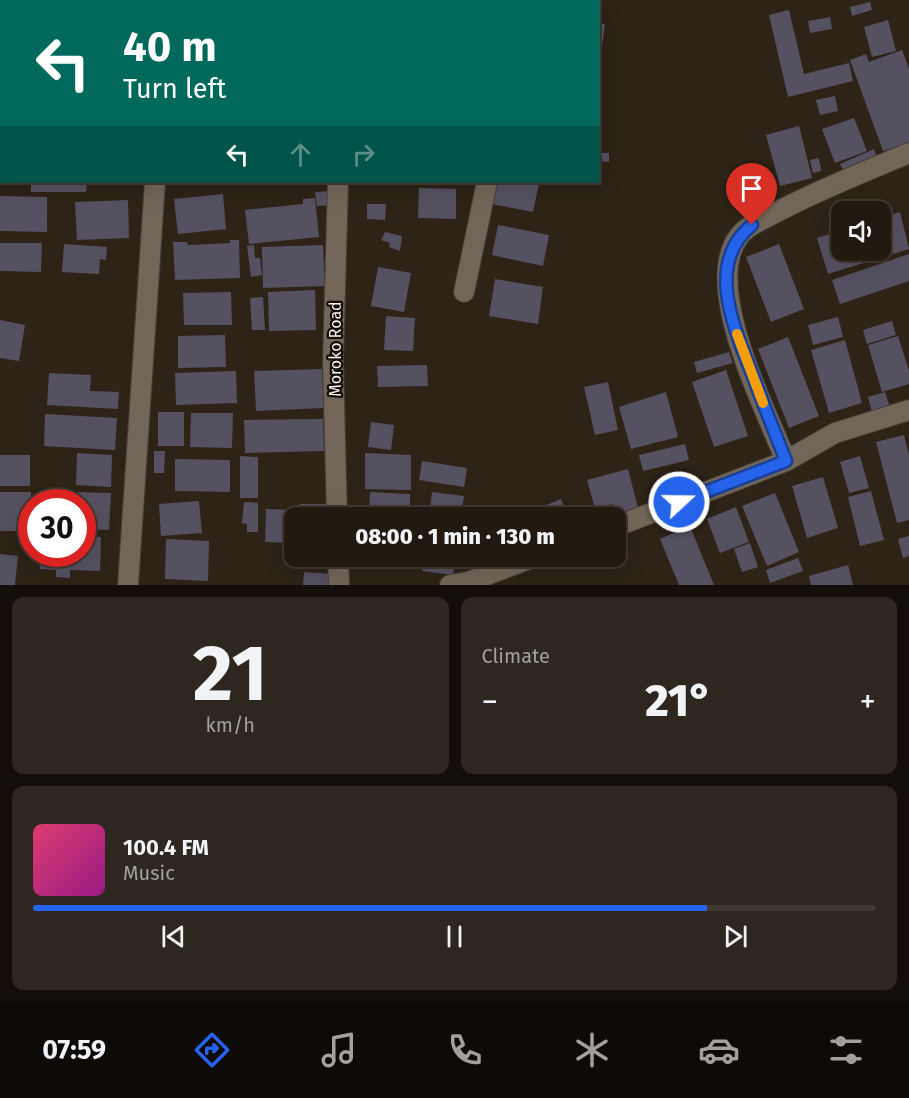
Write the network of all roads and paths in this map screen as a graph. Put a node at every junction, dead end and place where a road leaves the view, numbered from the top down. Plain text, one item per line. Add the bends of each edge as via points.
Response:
1 (909, 153) edge
2 (155, 183) edge
3 (338, 183) edge
4 (487, 183) edge
5 (464, 292) dead end
6 (909, 410) edge
7 (786, 461) junction
8 (337, 507) edge
9 (626, 522) edge
10 (338, 567) edge
11 (508, 567) edge
12 (128, 585) edge
13 (339, 585) edge
14 (450, 585) edge

1 - 7 street via 805,197 752,225 734,246 726,272 731,316
2 - 12 street
3 - 8 street, Moroko Road via 333,361
4 - 5 street
6 - 7 street via 835,433
7 - 9 street
10 - 13 street
11 - 14 street

